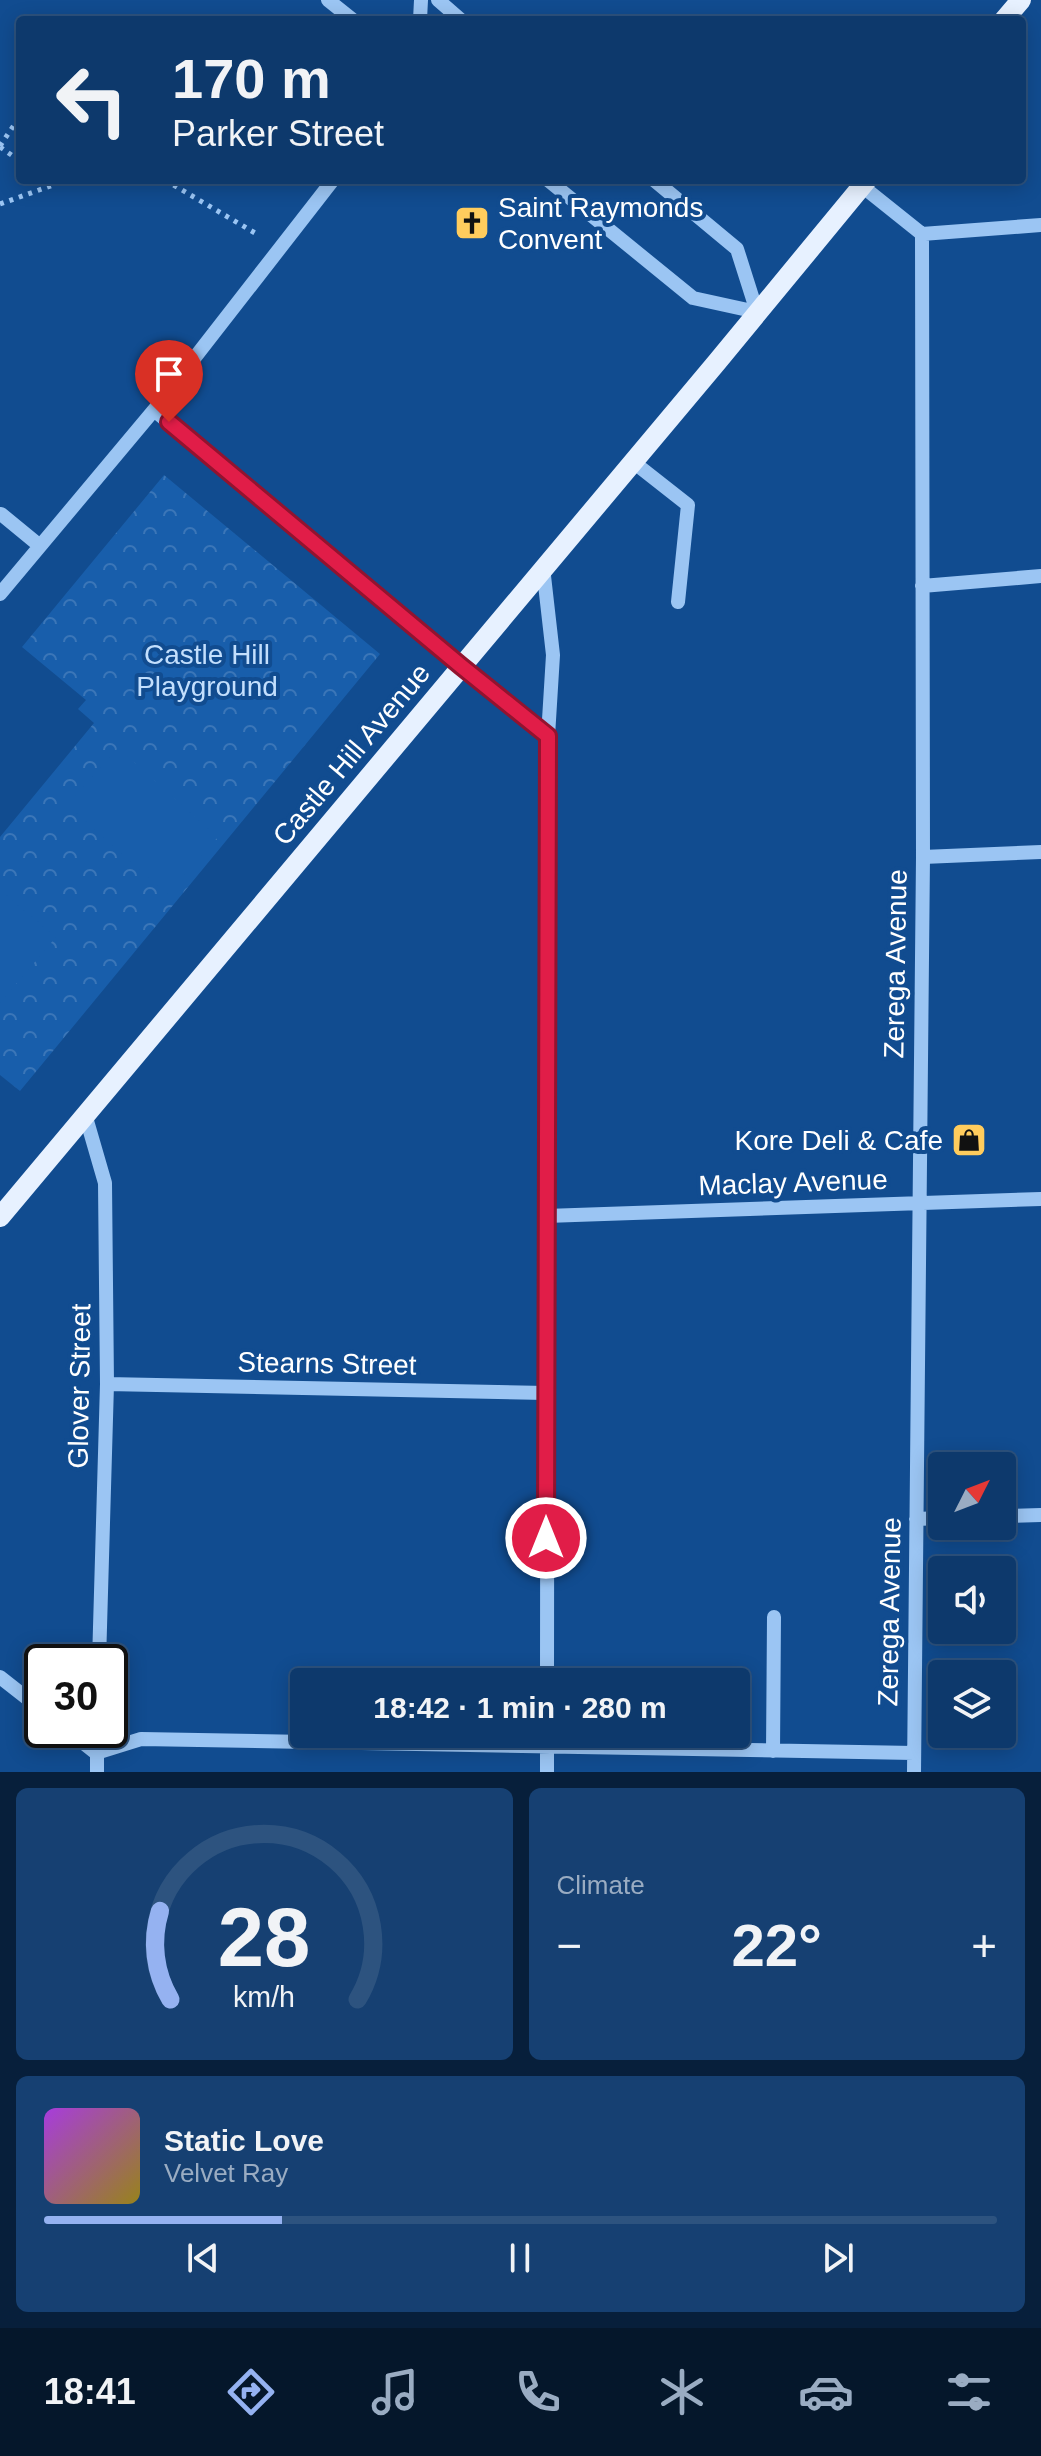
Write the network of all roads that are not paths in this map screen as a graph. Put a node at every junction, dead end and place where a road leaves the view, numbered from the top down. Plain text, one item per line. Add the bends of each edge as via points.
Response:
1 (328, 0) edge
2 (438, 0) edge
3 (1021, 0) edge
4 (348, 16) edge
5 (456, 16) edge
6 (1007, 16) edge
7 (330, 184) edge
8 (553, 184) edge
9 (659, 184) edge
10 (863, 184) edge
11 (865, 184) edge
12 (1041, 225) edge
13 (922, 234) junction
14 (757, 312) junction
15 (154, 410) junction
16 (632, 461) junction
17 (1, 514) edge
18 (40, 546) junction
19 (543, 567) junction
20 (1041, 576) edge
21 (922, 586) junction
22 (0, 594) edge
23 (678, 602) dead end
24 (461, 666) junction
25 (548, 736) junction
26 (1041, 852) edge
27 (923, 857) junction
28 (85, 1114) junction
29 (1041, 1199) edge
30 (918, 1204) junction
31 (546, 1216) junction
32 (0, 1217) edge
33 (107, 1384) junction
34 (546, 1393) junction
35 (1041, 1515) edge
36 (1016, 1516) edge
37 (916, 1519) junction
38 (928, 1519) edge
39 (774, 1617) dead end
40 (100, 1644) edge
41 (547, 1668) edge
42 (0, 1677) edge
43 (24, 1696) edge
44 (290, 1739) edge
45 (90, 1748) edge
46 (96, 1748) edge
47 (547, 1748) edge
48 (711, 1748) edge
49 (773, 1751) junction
50 (96, 1753) junction
51 (914, 1753) junction
52 (97, 1772) edge
53 (547, 1772) edge
54 (914, 1772) edge

1 - 4 street
2 - 5 street
3 - 6 main road
7 - 15 street
8 - 14 street via 693,298
9 - 14 street via 737,249
10 - 14 main road, Castle Hill Avenue
11 - 13 street
12 - 13 street
13 - 21 street, Zerega Avenue
14 - 16 main road, Castle Hill Avenue
15 - 18 street
15 - 24 street
16 - 19 main road, Castle Hill Avenue
16 - 23 street via 688,505
17 - 18 street
18 - 22 street
19 - 24 main road, Castle Hill Avenue
19 - 25 street via 553,655
20 - 21 street
21 - 27 street, Zerega Avenue
24 - 25 street
24 - 28 main road, Castle Hill Avenue
25 - 31 street
26 - 27 street
27 - 30 street, Zerega Avenue
28 - 32 main road, Castle Hill Avenue
28 - 33 street, Glover Street via 105,1183
29 - 30 street, Maclay Avenue
30 - 31 street, Maclay Avenue
30 - 37 street, Zerega Avenue
31 - 34 street
33 - 34 street, Stearns Street
33 - 40 street, Glover Street
34 - 41 street
35 - 36 street
37 - 38 street
37 - 51 street, Zerega Avenue
39 - 49 street
42 - 43 street
44 - 50 street via 141,1739
45 - 50 street
46 - 50 street
47 - 53 street
48 - 49 street
49 - 51 street
50 - 52 street
51 - 54 street, Zerega Avenue

